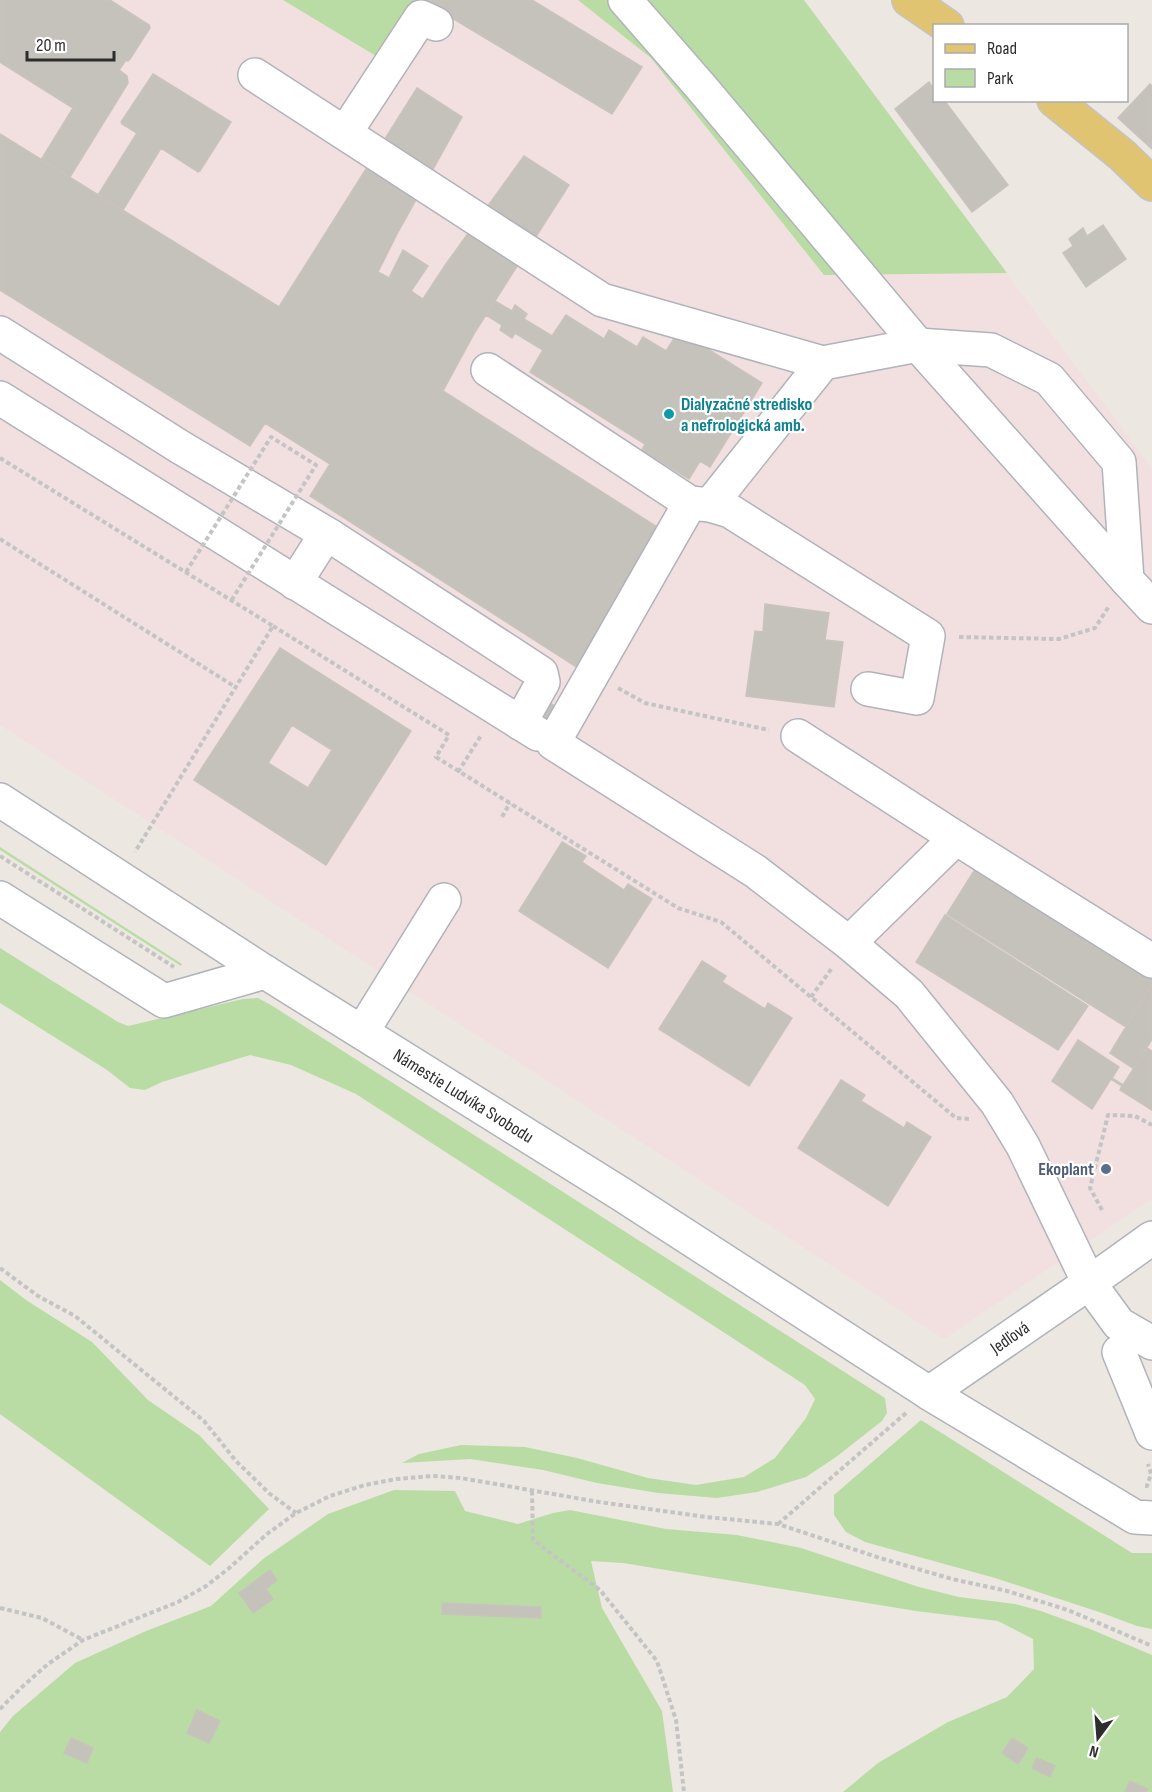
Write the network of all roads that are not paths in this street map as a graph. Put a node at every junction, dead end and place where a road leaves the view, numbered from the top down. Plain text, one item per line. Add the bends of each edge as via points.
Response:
1 (625, 0) edge
2 (909, 0) edge
3 (436, 24) dead end
4 (944, 24) edge
5 (255, 75) dead end
6 (1057, 102) edge
7 (345, 133) junction
8 (1152, 184) edge
9 (0, 333) edge
10 (918, 345) junction
11 (823, 363) junction
12 (488, 370) dead end
13 (0, 398) edge
14 (700, 504) junction
15 (326, 534) junction
16 (1127, 580) junction
17 (295, 583) junction
18 (1152, 607) edge
19 (868, 689) dead end
20 (509, 717) junction
21 (798, 736) road end
22 (553, 743) junction
23 (0, 800) edge
24 (956, 838) junction
25 (0, 898) edge
26 (444, 900) dead end
27 (849, 943) junction
28 (1152, 961) edge
29 (265, 972) junction
30 (362, 1032) junction
31 (1152, 1238) edge
32 (1089, 1284) junction
33 (1152, 1343) edge
34 (1119, 1352) dead end
35 (929, 1393) junction
36 (1150, 1448) edge
37 (1152, 1518) edge

1 - 10 street
2 - 4 main road
3 - 7 street via 421,16
5 - 7 street
6 - 8 main road
7 - 11 street via 602,300
9 - 15 street
10 - 11 street
10 - 16 street
10 - 16 street via 991,350 1049,379 1119,462
11 - 14 street
12 - 14 street
13 - 17 street
14 - 19 street via 730,512 928,636 917,698
14 - 22 street
15 - 17 street
15 - 20 street via 541,673 543,682
16 - 18 street
17 - 20 street
20 - 22 street
21 - 24 street
22 - 27 street via 755,871
23 - 29 street, Námestie Ludvíka Svobodu
24 - 27 street
24 - 28 street
25 - 29 street via 160,1000
26 - 30 street
27 - 32 street via 909,994 997,1102 1023,1146
29 - 30 street, Námestie Ludvíka Svobodu
30 - 35 street, Námestie Ludvíka Svobodu
31 - 32 street, Jedľová
32 - 33 street via 1119,1324
32 - 35 street, Jedľová
34 - 36 street
35 - 37 street, Námestie Ludvíka Svobodu via 1135,1517

